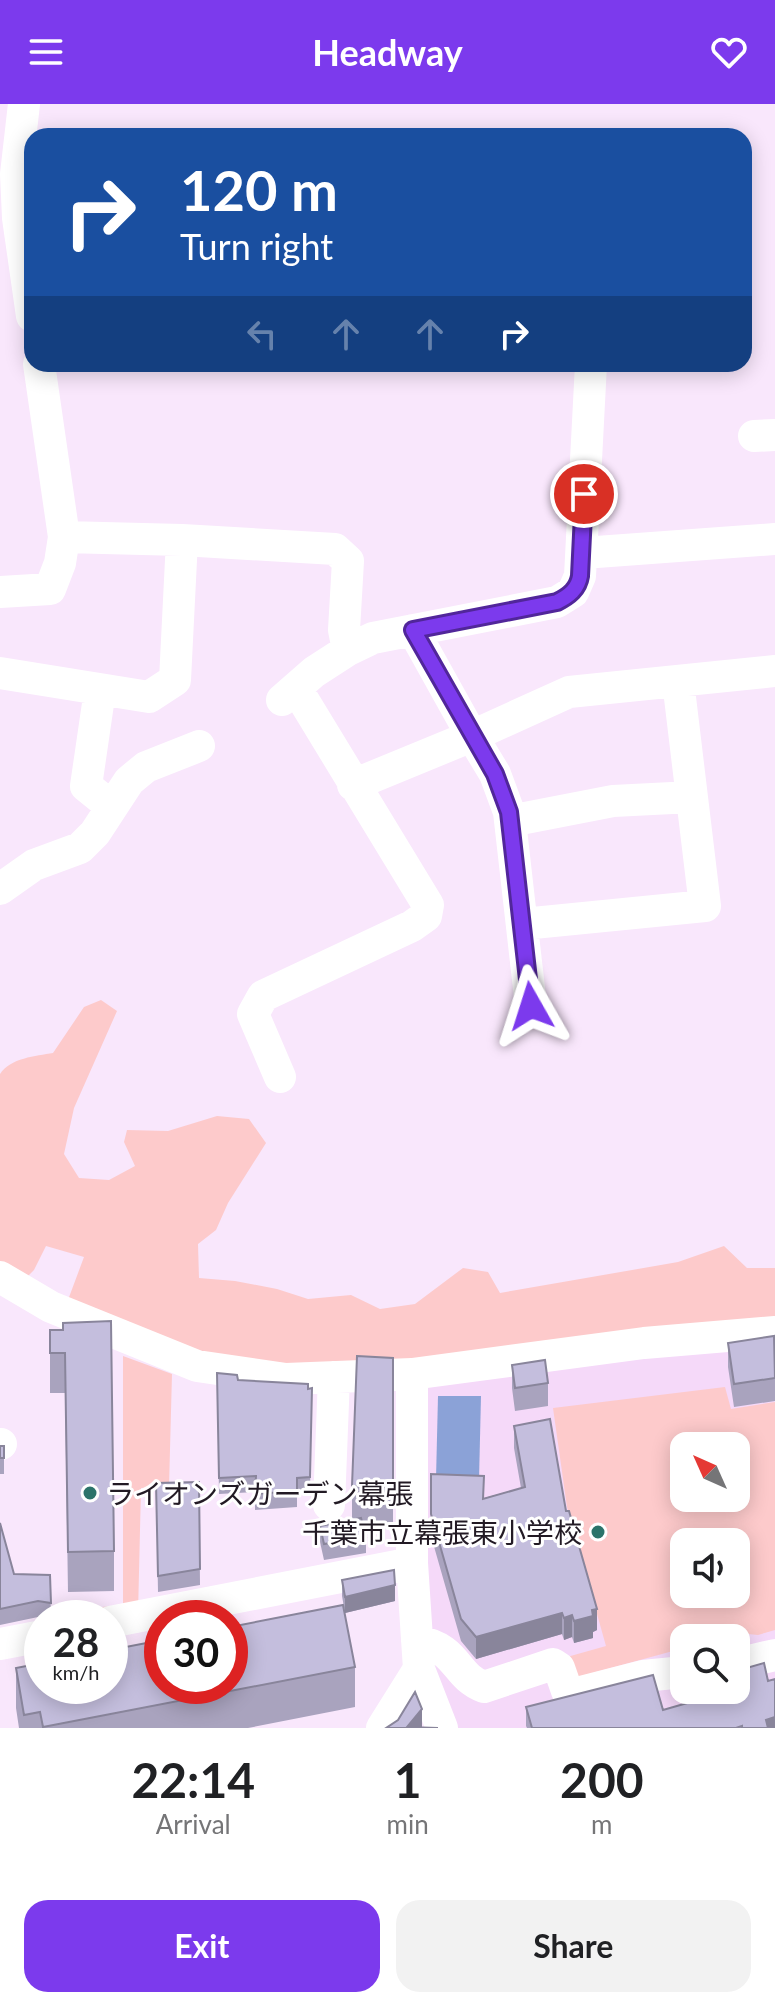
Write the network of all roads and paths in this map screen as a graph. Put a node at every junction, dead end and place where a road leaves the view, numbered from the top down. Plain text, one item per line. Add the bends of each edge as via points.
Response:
1 (24, 104) edge
2 (24, 256) edge
3 (41, 372) edge
4 (591, 372) edge
5 (64, 537) junction
6 (775, 539) edge
7 (182, 540) junction
8 (583, 553) junction
9 (0, 592) edge
10 (413, 630) junction
11 (348, 650) junction
12 (775, 671) edge
13 (0, 673) edge
14 (678, 681) junction
15 (100, 690) junction
16 (472, 736) junction
17 (199, 746) dead end
18 (353, 785) junction
19 (692, 797) junction
20 (112, 807) junction
21 (510, 821) junction
22 (0, 889) edge
23 (523, 924) junction
24 (531, 1006) dead end
25 (280, 1077) dead end
26 (0, 1277) edge
27 (775, 1332) edge
28 (412, 1374) junction
29 (334, 1377) junction
30 (329, 1505) dead end
31 (412, 1563) junction
32 (128, 1618) edge
33 (24, 1639) edge
34 (0, 1644) edge
35 (418, 1655) junction
36 (775, 1655) edge
37 (750, 1661) edge
38 (670, 1673) edge
39 (382, 1728) edge
40 (442, 1728) edge

1 - 2 street via 16,174
3 - 5 street
4 - 8 street
5 - 7 street
5 - 9 street via 50,589
6 - 8 street
7 - 11 street via 335,549 348,561
7 - 15 street via 175,680 149,697
8 - 10 street via 577,586 557,602
10 - 11 street via 373,638
10 - 16 street
11 - 18 street via 289,694
12 - 14 street
13 - 15 street
14 - 16 street via 569,692
14 - 19 street
15 - 20 street via 86,786
16 - 18 street
16 - 21 street via 495,774
17 - 20 street via 146,767
18 - 25 street via 428,905 426,916 263,996 253,1014
19 - 21 street via 613,801
19 - 23 street via 705,906
20 - 22 street via 80,848 34,865
21 - 23 street
23 - 24 street
26 - 29 street via 51,1307 197,1366 286,1379
27 - 28 street via 644,1343
28 - 29 street
28 - 31 street
29 - 30 street
31 - 32 street
31 - 35 street
33 - 34 street
35 - 38 street via 435,1644 484,1687 553,1664 573,1694
35 - 39 street
35 - 40 street
36 - 37 street

